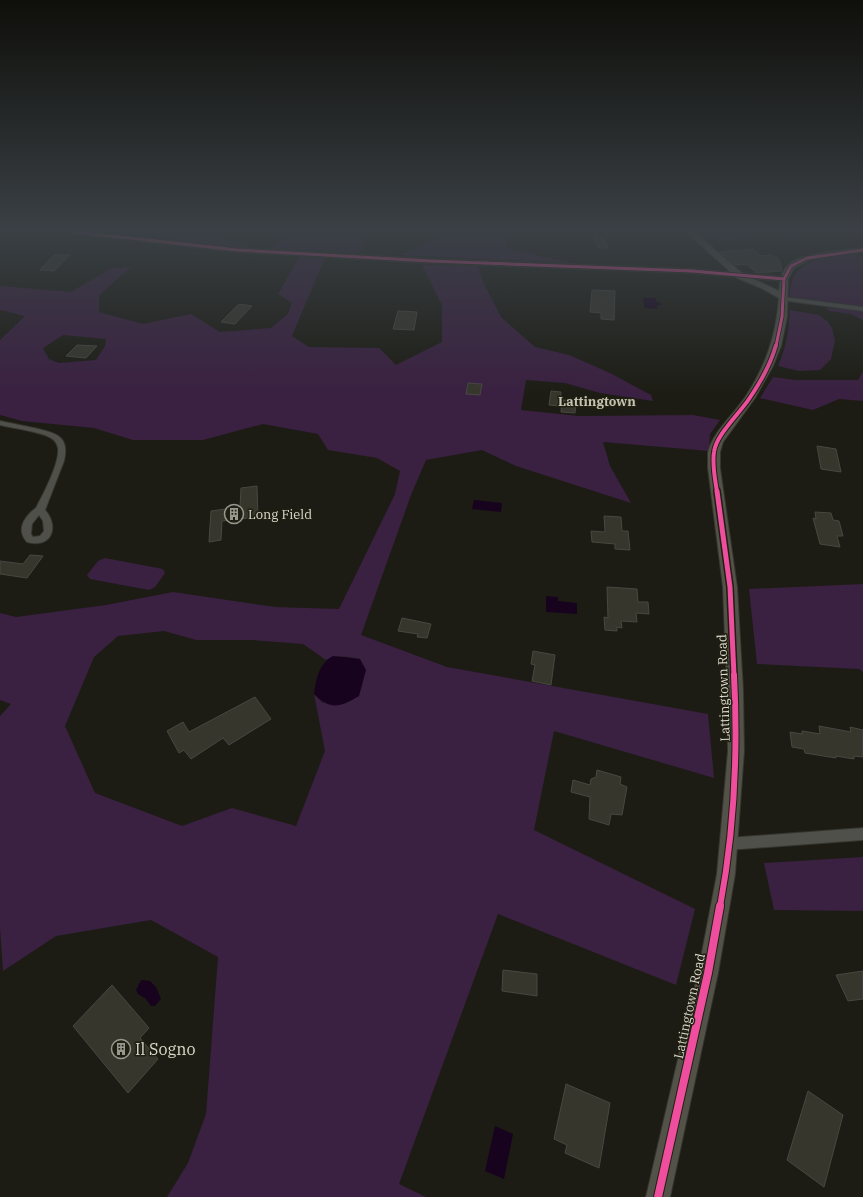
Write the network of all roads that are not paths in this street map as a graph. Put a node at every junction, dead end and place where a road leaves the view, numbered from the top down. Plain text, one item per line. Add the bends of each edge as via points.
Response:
1 (761, 285) edge
2 (784, 285) edge
3 (783, 298) junction
4 (863, 309) edge
5 (0, 423) edge
6 (40, 510) dead end
7 (863, 834) edge
8 (728, 844) junction
9 (658, 1197) edge

1 - 3 street
2 - 3 street, Lattingtown Road
3 - 4 street
3 - 8 street, Lattingtown Road via 776,346 768,366 750,398 722,434 714,452 730,587 735,690 736,752
5 - 6 street via 58,438 62,448 60,460
7 - 8 street
8 - 9 street, Lattingtown Road via 726,874 708,973

